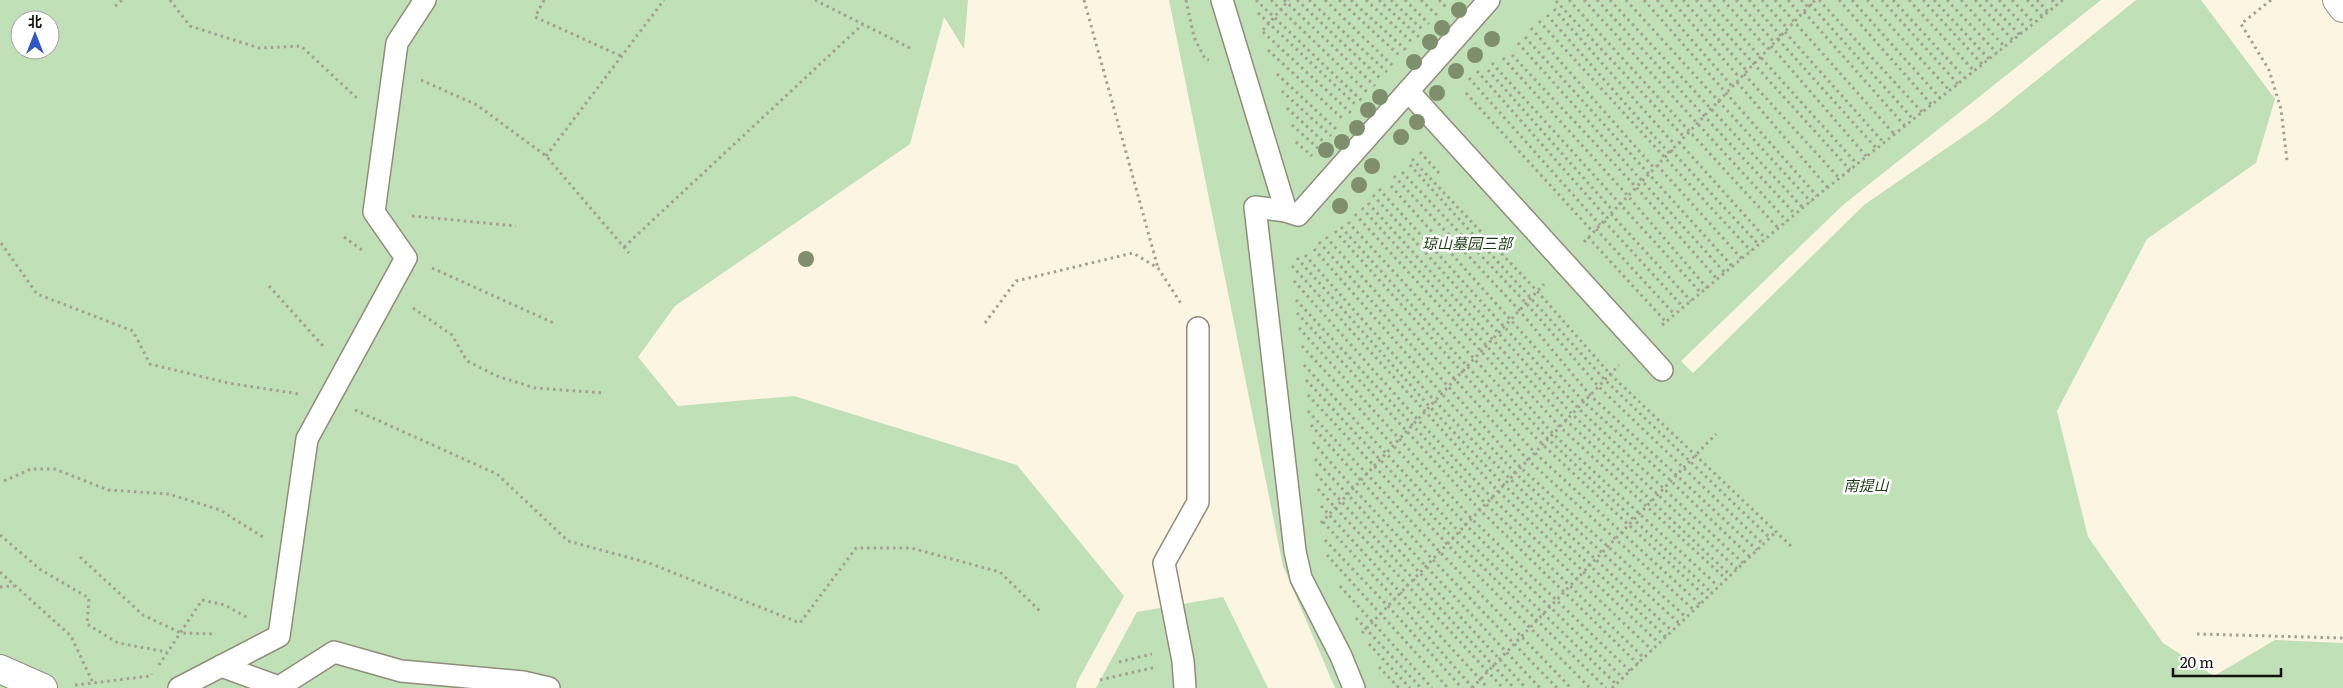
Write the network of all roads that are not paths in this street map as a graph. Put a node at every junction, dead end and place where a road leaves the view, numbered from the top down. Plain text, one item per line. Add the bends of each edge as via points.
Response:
1 (425, 0) edge
2 (1222, 0) edge
3 (1489, 0) edge
4 (2337, 0) edge
5 (2343, 8) edge
6 (1395, 105) junction
7 (1286, 211) junction
8 (1198, 328) road end
9 (1662, 370) dead end
10 (221, 666) junction
11 (0, 670) edge
12 (43, 688) edge
13 (179, 688) edge
14 (549, 688) edge
15 (1186, 688) edge
16 (1354, 688) edge

1 - 10 lane via 397,43 374,212 401,265 307,439 279,636
2 - 7 lane via 1244,52
3 - 6 lane
4 - 5 street
6 - 7 lane via 1298,215
6 - 9 lane via 1565,262
7 - 16 lane via 1255,207 1295,551 1302,578
8 - 15 lane via 1198,502 1164,563
10 - 13 lane
10 - 14 lane via 279,687 334,652 401,671 523,682
11 - 12 street

